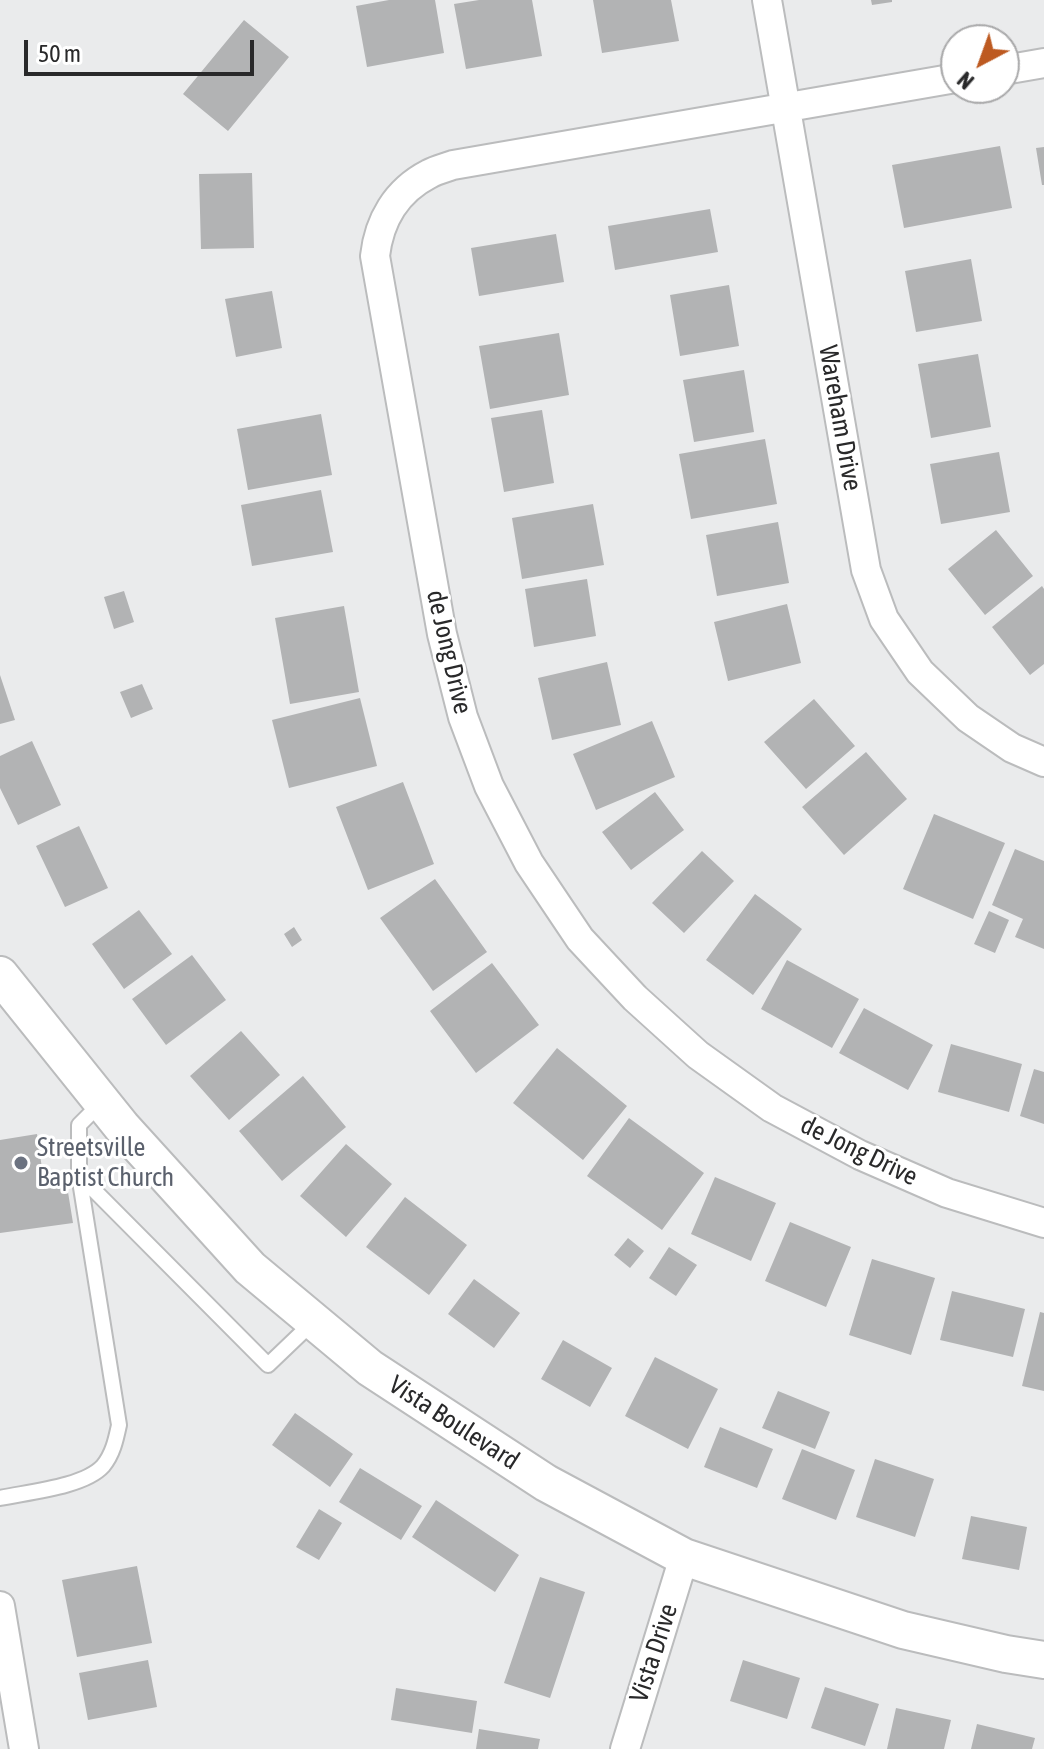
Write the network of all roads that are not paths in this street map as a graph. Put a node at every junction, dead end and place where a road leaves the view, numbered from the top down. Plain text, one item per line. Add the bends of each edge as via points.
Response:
1 (767, 0) edge
2 (1044, 63) edge
3 (1020, 67) edge
4 (940, 81) edge
5 (787, 108) junction
6 (1044, 762) edge
7 (0, 975) edge
8 (102, 1102) junction
9 (79, 1175) junction
10 (1044, 1223) edge
11 (314, 1321) junction
12 (0, 1498) edge
13 (684, 1557) junction
14 (0, 1606) edge
15 (1044, 1660) edge
16 (24, 1749) edge
17 (625, 1749) edge

1 - 5 street, Wareham Drive
2 - 3 street
4 - 5 street, de Jong Drive
5 - 6 street, Wareham Drive via 866,570 884,619 920,672 968,718
5 - 10 street, de Jong Drive via 453,165 428,174 402,193 385,215 375,256 442,634 463,717 489,786 529,863 580,939 635,998 698,1055 772,1108 947,1193
7 - 8 street, Vista Boulevard
8 - 9 lane via 79,1125
8 - 11 street, Vista Boulevard via 250,1268
9 - 11 lane via 268,1365
9 - 12 lane via 119,1425 114,1447 103,1466 85,1480
11 - 13 street, Vista Boulevard via 370,1368 546,1483
13 - 15 street, Vista Boulevard via 903,1630
13 - 17 street, Vista Drive
14 - 16 street

